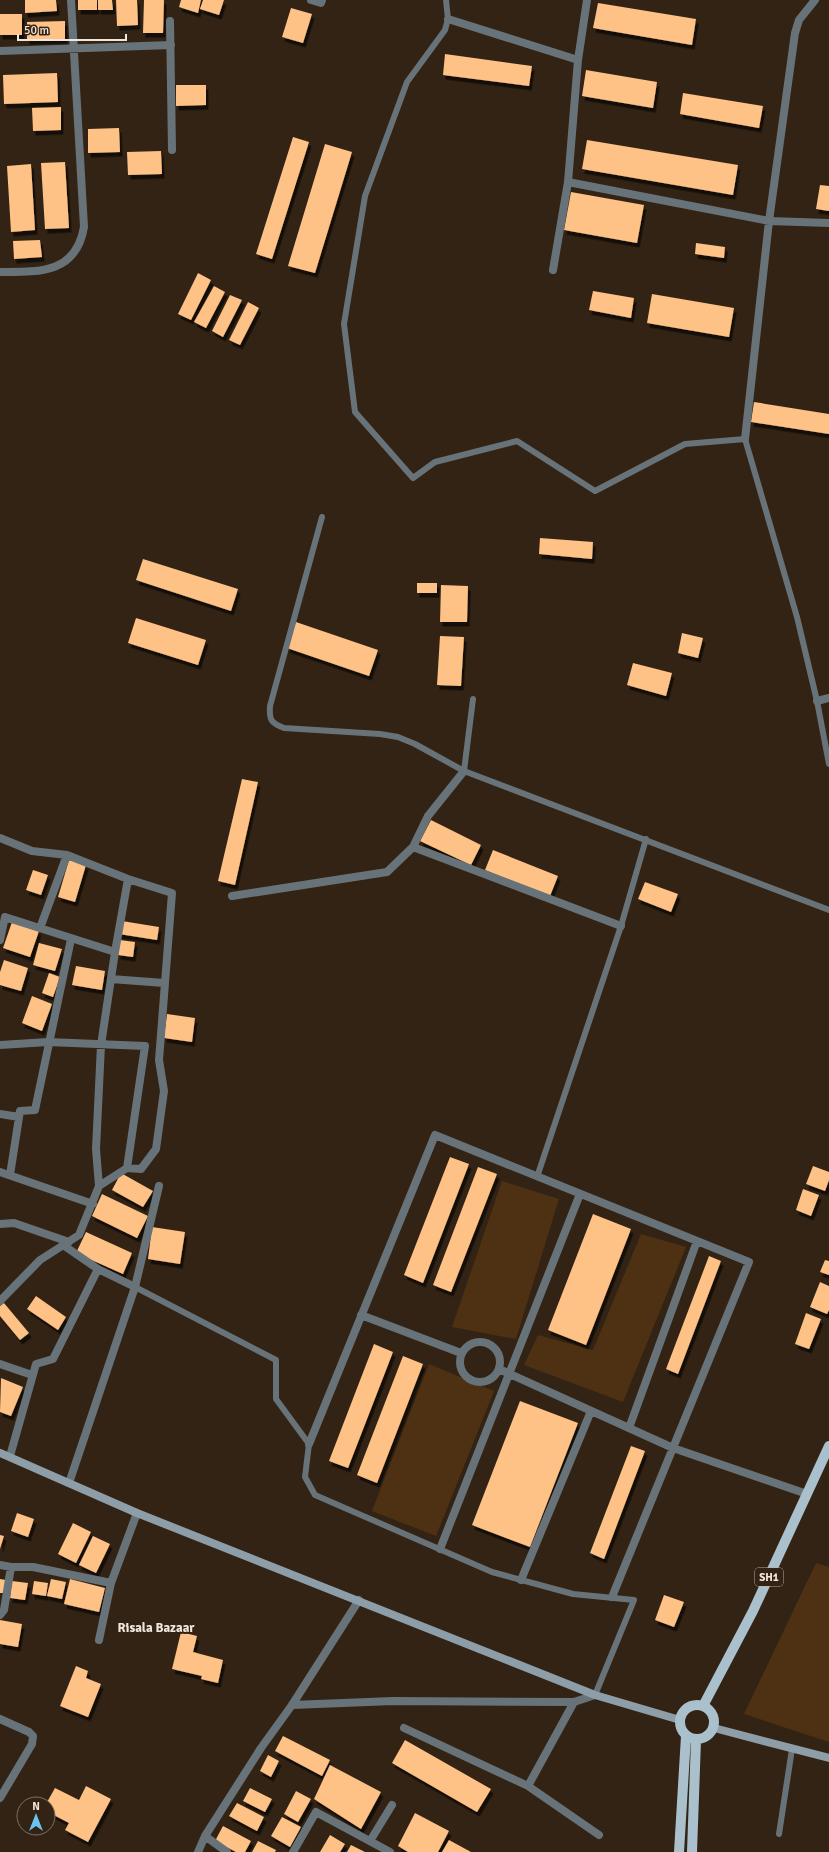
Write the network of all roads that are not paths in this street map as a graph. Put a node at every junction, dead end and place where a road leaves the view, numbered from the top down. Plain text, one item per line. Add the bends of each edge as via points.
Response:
1 (71, 0) edge
2 (311, 0) edge
3 (322, 0) edge
4 (446, 0) edge
5 (587, 0) edge
6 (815, 0) edge
7 (448, 19) junction
8 (170, 21) dead end
9 (171, 45) junction
10 (73, 48) junction
11 (0, 51) edge
12 (578, 60) junction
13 (172, 150) dead end
14 (568, 182) junction
15 (769, 221) junction
16 (829, 223) edge
17 (554, 270) dead end
18 (0, 272) edge
19 (745, 438) junction
20 (322, 517) dead end
21 (829, 698) edge
22 (473, 699) dead end
23 (817, 701) junction
24 (829, 764) edge
25 (464, 771) junction
26 (0, 838) edge
27 (646, 839) junction
28 (413, 847) junction
29 (67, 855) junction
30 (128, 880) junction
31 (232, 896) dead end
32 (829, 910) edge
33 (2, 914) edge
34 (621, 926) junction
35 (40, 928) junction
36 (71, 939) junction
37 (0, 940) edge
38 (115, 952) junction
39 (111, 979) junction
40 (164, 983) junction
41 (48, 1042) junction
42 (0, 1045) edge
43 (101, 1045) junction
44 (0, 1114) edge
45 (20, 1117) junction
46 (127, 1168) junction
47 (0, 1172) edge
48 (10, 1175) junction
49 (537, 1177) junction
50 (99, 1186) junction
51 (159, 1186) dead end
52 (580, 1194) junction
53 (93, 1204) junction
54 (0, 1224) edge
55 (697, 1241) junction
56 (66, 1244) junction
57 (98, 1269) junction
58 (135, 1287) junction
59 (0, 1301) edge
60 (361, 1316) junction
61 (462, 1353) junction
62 (0, 1364) edge
63 (499, 1370) junction
64 (509, 1374) junction
65 (32, 1375) junction
66 (591, 1411) junction
67 (629, 1428) junction
68 (309, 1444) junction
69 (829, 1446) edge
70 (673, 1448) junction
71 (0, 1452) edge
72 (10, 1456) junction
73 (69, 1482) junction
74 (807, 1494) junction
75 (137, 1513) junction
76 (440, 1549) junction
77 (0, 1565) edge
78 (11, 1568) junction
79 (521, 1580) junction
80 (111, 1583) junction
81 (612, 1597) junction
82 (359, 1600) junction
83 (0, 1615) edge
84 (99, 1640) dead end
85 (595, 1695) junction
86 (574, 1702) junction
87 (292, 1706) junction
88 (703, 1706) junction
89 (0, 1719) edge
90 (680, 1720) junction
91 (404, 1728) dead end
92 (714, 1728) junction
93 (686, 1736) junction
94 (696, 1740) junction
95 (792, 1749) junction
96 (829, 1758) edge
97 (528, 1786) junction
98 (0, 1797) edge
99 (392, 1805) dead end
100 (779, 1834) dead end
101 (599, 1835) dead end
102 (205, 1836) junction
103 (370, 1841) junction
104 (198, 1852) edge
105 (227, 1852) edge
106 (293, 1852) edge
107 (390, 1852) edge
108 (679, 1852) edge
109 (692, 1852) edge

1 - 10 street
2 - 3 street via 321,3
4 - 7 lane
5 - 12 street
6 - 15 street via 799,20 795,33
7 - 12 street
7 - 19 lane via 445,30 407,82 365,196 344,324 355,412 413,478 435,462 517,441 595,491 685,444
8 - 9 street
9 - 10 street
9 - 13 street
10 - 11 street
10 - 18 street via 84,227 82,240 65,262 51,269
12 - 14 street
14 - 15 street
14 - 17 street
15 - 16 street
15 - 19 street
19 - 23 lane via 797,618
20 - 25 lane via 270,706 270,716 274,724 284,728 398,737
21 - 23 street
22 - 25 lane
23 - 24 lane
25 - 27 lane
25 - 28 street via 428,816
26 - 29 street via 32,851
27 - 32 lane
27 - 34 lane
28 - 31 street via 387,872
28 - 34 street
29 - 30 street
29 - 35 street
30 - 38 street
30 - 40 street via 172,893
33 - 35 street
33 - 37 street
34 - 49 lane
35 - 36 street
36 - 38 street
36 - 41 street
38 - 39 street
39 - 40 street
39 - 43 street
40 - 46 street via 159,1060 164,1091 156,1149 141,1169
41 - 42 street
41 - 43 street
41 - 45 street via 35,1110 20,1111
43 - 46 street via 145,1046
43 - 50 street via 96,1149
44 - 45 street
45 - 48 street
46 - 50 street
47 - 48 street
48 - 53 street
49 - 52 street
49 - 60 street via 434,1135
50 - 53 street
51 - 58 street
52 - 55 street
52 - 64 street
53 - 56 street via 79,1235
54 - 56 street via 14,1223
55 - 67 street
55 - 70 street via 749,1262
56 - 57 street
56 - 59 street via 40,1260
57 - 58 street
57 - 65 street via 53,1359 36,1364
58 - 68 lane via 276,1360 276,1399
58 - 73 street
60 - 61 street
60 - 68 street
61 - 63 street via 473,1343 489,1343 499,1354
61 - 63 street via 460,1369 471,1381 488,1381
62 - 65 street
63 - 64 street
64 - 66 street
64 - 76 street
65 - 72 street
66 - 67 street
66 - 79 street
67 - 70 street
68 - 76 lane via 305,1477 315,1495
69 - 74 main road, SH1
70 - 74 street
70 - 81 street
71 - 72 main road
72 - 73 main road
73 - 75 main road
74 - 88 main road, SH1 via 754,1611
75 - 80 street
75 - 82 main road
76 - 79 lane via 492,1572
77 - 78 street
78 - 80 street via 33,1568
78 - 83 street via 4,1610
79 - 81 lane via 573,1594
80 - 84 street
81 - 85 lane via 634,1600
82 - 85 main road
82 - 87 street
85 - 86 street
85 - 90 main road
86 - 87 street via 392,1701
86 - 97 street
87 - 102 street via 261,1748
88 - 90 main road via 691,1706 682,1714
88 - 92 main road via 712,1714
89 - 98 street via 33,1736 32,1744
90 - 93 main road via 680,1726
91 - 97 street
92 - 94 main road via 708,1736
92 - 95 main road
93 - 94 main road
93 - 108 main road
94 - 109 main road
95 - 96 main road
95 - 100 lane
97 - 101 street
99 - 103 street
102 - 104 street
102 - 105 street
103 - 106 street via 316,1812
103 - 107 street

